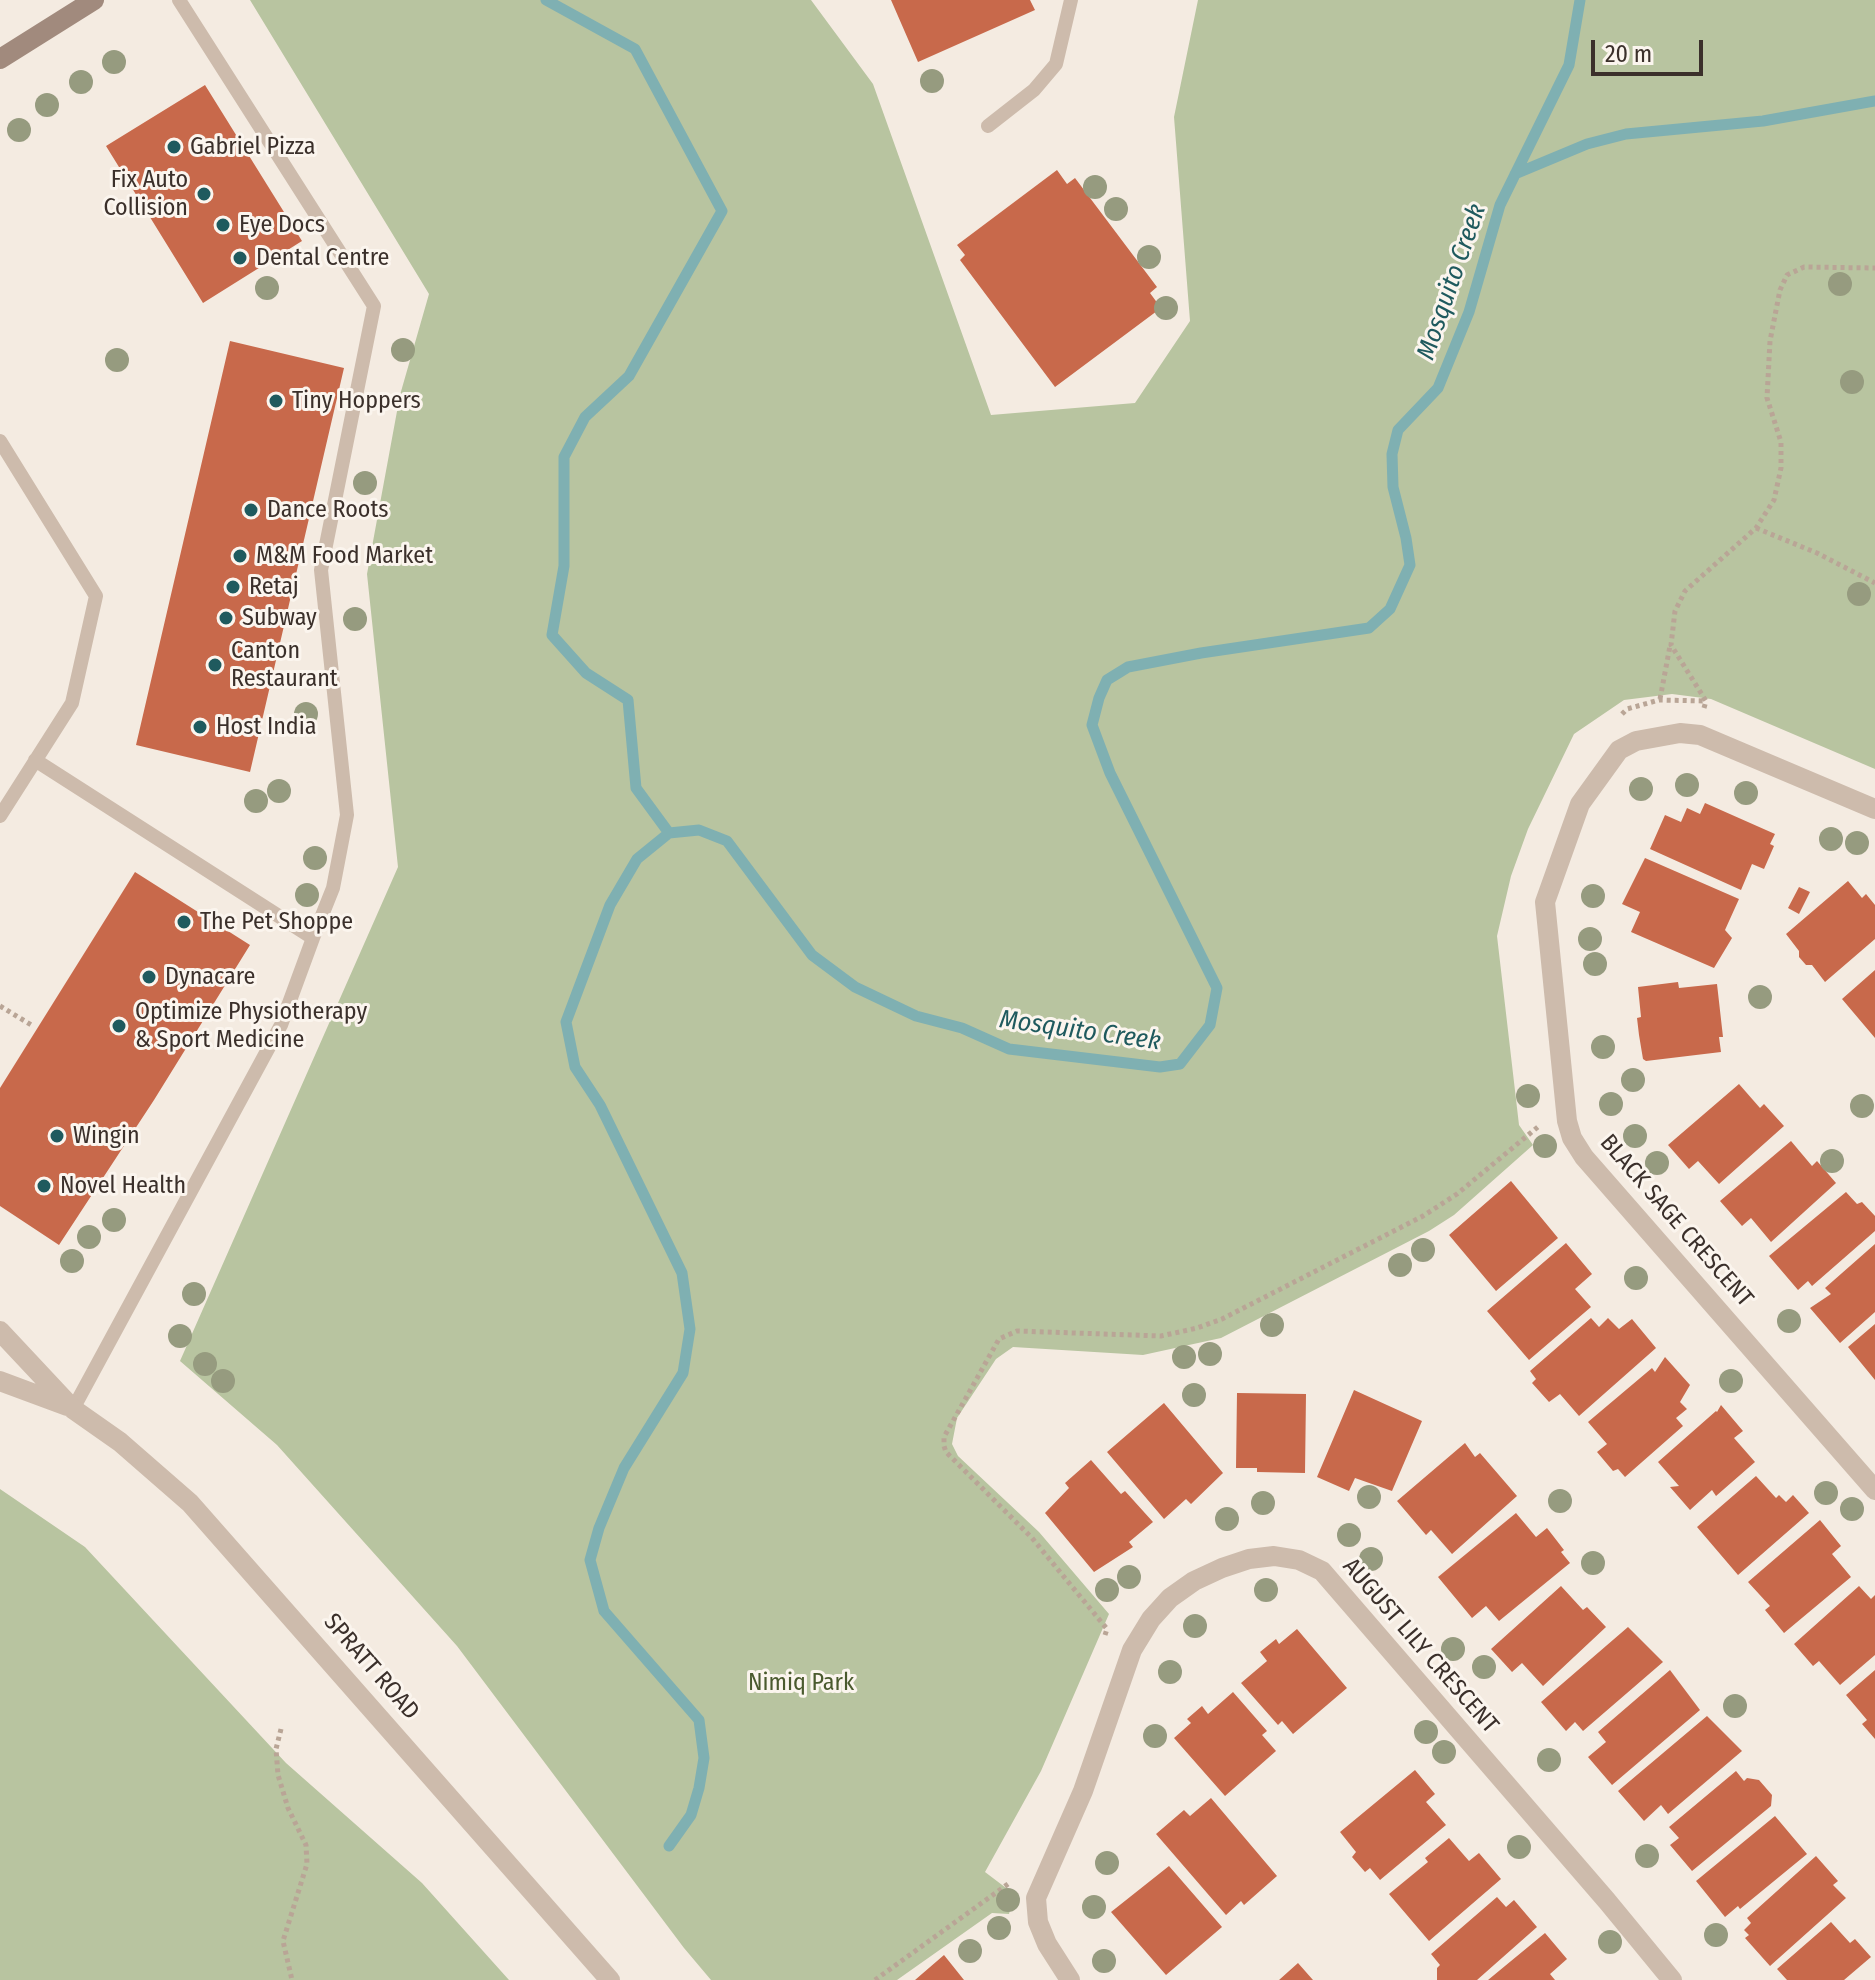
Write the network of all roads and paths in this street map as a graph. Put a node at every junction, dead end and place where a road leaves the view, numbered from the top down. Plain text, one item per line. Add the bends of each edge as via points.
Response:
1 (94, 0) edge
2 (179, 0) edge
3 (1071, 0) edge
4 (0, 59) edge
5 (988, 126) dead end
6 (1875, 268) edge
7 (0, 441) edge
8 (1756, 528) junction
9 (1875, 583) edge
10 (1671, 645) junction
11 (1659, 700) dead end
12 (1706, 701) dead end
13 (35, 760) junction
14 (1875, 809) edge
15 (0, 816) edge
16 (313, 938) junction
17 (0, 1006) edge
18 (33, 1026) dead end
19 (1538, 1126) dead end
20 (0, 1331) edge
21 (0, 1381) edge
22 (73, 1409) junction
23 (1875, 1490) edge
24 (1103, 1643) dead end
25 (281, 1729) dead end
26 (1014, 1877) dead end
27 (1008, 1884) junction
28 (1036, 1898) junction
29 (292, 1980) edge
30 (610, 1980) edge
31 (875, 1980) edge
32 (1070, 1980) edge
33 (1672, 1980) edge

1 - 4 main road
2 - 16 lane via 374,306 321,570 347,815 333,888
3 - 5 lane via 1056,64 1034,90
6 - 8 path via 1804,267 1787,275 1780,290 1767,398 1781,442 1781,468 1774,500
7 - 13 lane via 96,596 72,703
8 - 9 path
8 - 10 path via 1685,591 1675,611
10 - 11 path
10 - 12 path
13 - 15 lane
13 - 16 lane
14 - 23 street, BLACK SAGE CRESCENT via 1700,735 1636,741 1619,750 1580,804 1545,902 1572,1138
16 - 22 lane via 281,1025
17 - 18 path
19 - 24 path via 1423,1216 1222,1319 1161,1336 1017,1331 999,1339 944,1437 946,1452 1032,1538 1107,1629
20 - 22 street, SPRATT ROAD
21 - 22 street, SPRATT ROAD
22 - 30 street, SPRATT ROAD via 190,1503
25 - 29 path via 278,1775 306,1845 307,1864 283,1941
26 - 27 path
27 - 28 path
27 - 31 path
28 - 32 street via 1047,1944
28 - 33 street, AUGUST LILY CRESCENT via 1083,1791 1132,1650 1151,1619 1194,1581 1249,1559 1274,1556 1322,1571

